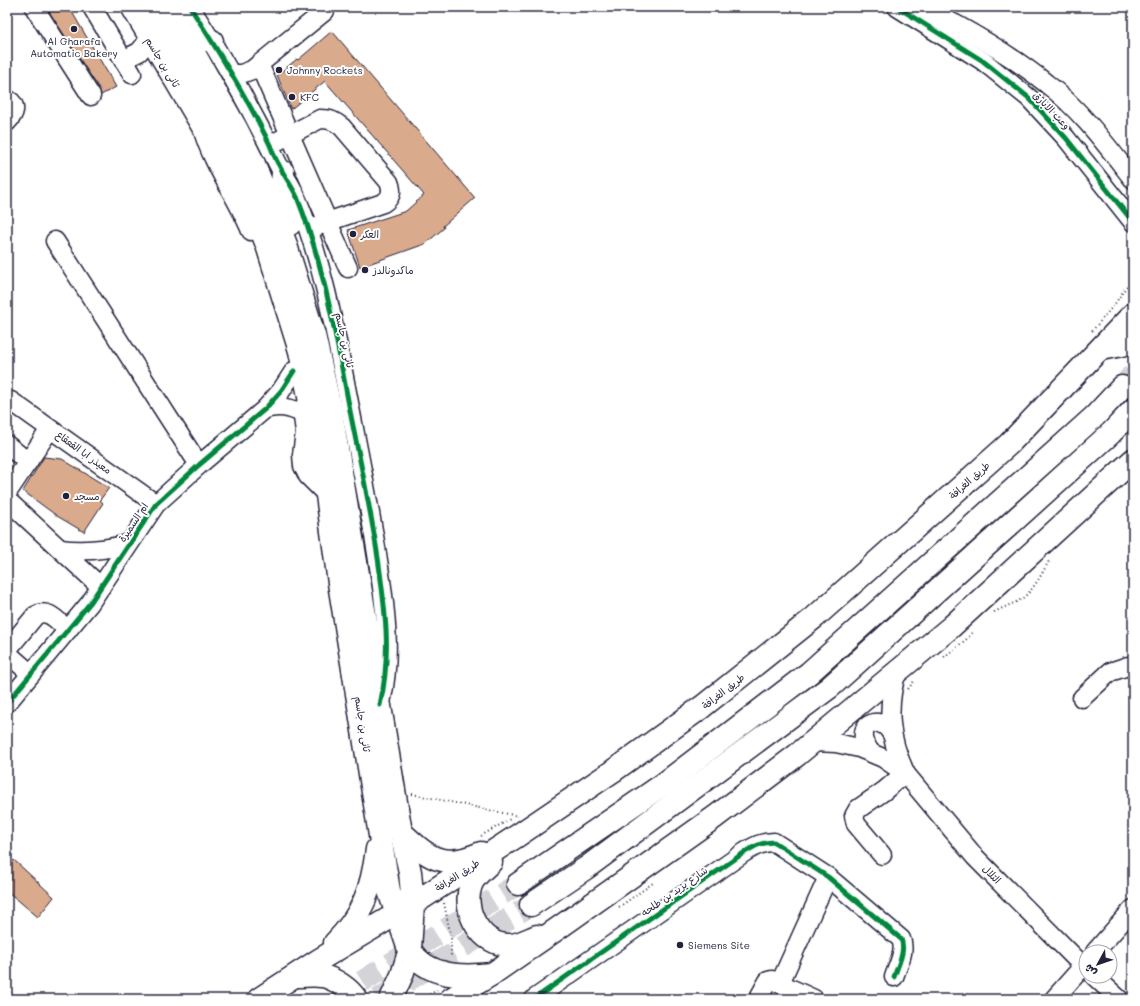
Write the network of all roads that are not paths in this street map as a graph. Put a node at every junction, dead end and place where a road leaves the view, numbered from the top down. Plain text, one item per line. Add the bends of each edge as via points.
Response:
1 (34, 7) edge
2 (92, 7) edge
3 (130, 7) edge
4 (144, 7) edge
5 (168, 7) edge
6 (190, 7) edge
7 (897, 7) edge
8 (909, 7) edge
9 (324, 11) dead end
10 (184, 35) junction
11 (150, 40) junction
12 (212, 41) junction
13 (255, 67) junction
14 (231, 74) junction
15 (242, 92) junction
16 (91, 96) dead end
17 (7, 99) edge
18 (7, 122) edge
19 (289, 134) junction
20 (270, 145) junction
21 (215, 160) junction
22 (283, 172) junction
23 (1133, 179) edge
24 (246, 190) junction
25 (327, 222) junction
26 (1133, 222) edge
27 (309, 230) junction
28 (55, 241) dead end
29 (285, 242) junction
30 (348, 268) dead end
31 (1133, 305) edge
32 (1133, 314) edge
33 (1128, 334) edge
34 (294, 371) junction
35 (1122, 387) tunnel mouth
36 (12, 401) dead end
37 (265, 409) junction
38 (1133, 410) edge
39 (303, 414) junction
40 (50, 428) junction
41 (7, 445) edge
42 (1133, 460) edge
43 (28, 462) junction
44 (199, 465) junction
45 (7, 493) edge
46 (326, 496) junction
47 (7, 500) edge
48 (156, 504) junction
49 (128, 544) junction
50 (60, 549) junction
51 (101, 587) junction
52 (68, 630) junction
53 (7, 651) edge
54 (1133, 668) edge
55 (897, 671) junction
56 (31, 674) junction
57 (1082, 698) dead end
58 (7, 703) edge
59 (380, 705) junction
60 (891, 733) junction
61 (813, 742) junction
62 (870, 752) junction
63 (905, 773) junction
64 (516, 826) junction
65 (379, 832) junction
66 (401, 832) junction
67 (882, 855) dead end
68 (828, 877) junction
69 (518, 884) tunnel mouth
70 (531, 905) tunnel mouth
71 (404, 909) junction
72 (1133, 909) edge
73 (557, 929) junction
74 (1103, 944) edge
75 (410, 949) junction
76 (319, 960) junction
77 (1078, 960) edge
78 (492, 974) junction
79 (296, 976) junction
80 (894, 977) dead end
81 (1078, 977) edge
82 (780, 983) junction
83 (1103, 984) edge
84 (758, 998) edge
85 (259, 999) edge
86 (356, 999) edge
87 (391, 999) edge
88 (451, 999) edge
89 (534, 999) edge
90 (814, 999) edge
91 (1054, 999) edge
92 (1119, 999) edge

1 - 16 street
2 - 11 street via 128,67
3 - 11 street, ثانى بن جاسم
4 - 24 main road, ثانى بن جاسم via 215,129
5 - 10 main road, ثانى بن جاسم
6 - 12 street, ثانى بن جاسم
7 - 26 street, وعب الابارق via 983,61 1029,98 1066,138
8 - 23 street, وعب الابارق via 954,24 1011,58 1048,84 1106,144
9 - 13 street
10 - 12 main road
10 - 29 main road, ثانى بن جاسم via 254,164
11 - 21 street, ثانى بن جاسم via 198,122
12 - 14 street, ثانى بن جاسم
13 - 14 street via 241,74
13 - 15 street
13 - 19 street
14 - 15 street, ثانى بن جاسم
15 - 20 street, ثانى بن جاسم
17 - 18 street via 13,104 14,110
19 - 20 street
19 - 25 street
19 - 25 street via 320,119 336,122 392,188 388,200
20 - 22 street, ثانى بن جاسم
21 - 24 main road
21 - 34 street, ثانى بن جاسم via 241,209 262,258
22 - 27 street, ثانى بن جاسم via 293,188
22 - 29 main road via 282,184 291,227
24 - 46 main road, ثانى بن جاسم via 267,245 300,351
25 - 27 street
25 - 30 street
27 - 59 street, ثانى بن جاسم via 328,299 373,524 387,642 386,674
28 - 44 street
29 - 59 main road, ثانى بن جاسم via 314,335 331,412
31 - 33 main road
32 - 33 main road
33 - 64 main road, طريق الغرافة via 1096,340 1009,444 815,617 702,707
34 - 37 street, ام السميرة
34 - 39 street, ثانى بن جاسم
35 - 69 main road via 1089,421 809,672 665,783
36 - 40 street, معيذر ابا القعقاع
37 - 39 street via 284,407
37 - 44 street, ام السميرة
38 - 70 main road via 1106,439 830,687 586,868
39 - 46 street, ثانى بن جاسم via 303,466 308,476
40 - 43 street
40 - 48 street, معيذر ابا القعقاع
41 - 43 street
42 - 55 main road via 951,627
43 - 45 street
44 - 48 street, ام السميرة
46 - 65 main road, ثانى بن جاسم
47 - 50 street
48 - 49 street, ام السميرة
49 - 50 street via 95,551
49 - 51 street, ام السميرة
50 - 51 street
51 - 52 street, ام السميرة
52 - 53 street via 50,614 39,613
52 - 56 street, ام السميرة
53 - 56 street
54 - 57 street via 1128,666 1110,672
55 - 60 street via 891,695
55 - 61 main road
56 - 58 street, ام السميرة
59 - 66 main road, ثانى بن جاسم
60 - 62 street via 879,722 866,726 863,735
60 - 63 street
61 - 62 street via 842,744
61 - 73 main road via 715,817
62 - 63 street
63 - 67 street via 858,809 854,816 856,824
63 - 77 street, التلال via 975,856
64 - 66 main road via 471,857 445,861 424,853
64 - 71 main road, طريق الغرافة
64 - 73 main road via 471,885 469,899 473,920 486,937 498,943 511,945
65 - 71 main road, ثانى بن جاسم via 389,891
65 - 76 main road via 375,865 363,906 353,923
66 - 71 main road, ثانى بن جاسم via 410,872
68 - 80 street, شارع يزيد بن طلحه via 901,939 902,953
68 - 82 street
68 - 89 street, شارع يزيد بن طلحه via 774,842 761,842
71 - 75 main road, ثانى بن جاسم
71 - 76 main road, طريق الغرافة
72 - 74 street
73 - 78 main road
75 - 78 main road, ثانى بن جاسم via 427,966 439,971 465,976
75 - 87 main road
76 - 79 main road, طريق الغرافة
78 - 88 main road
79 - 85 main road, طريق الغرافة
79 - 86 main road via 323,976 331,979 349,990
81 - 91 street
82 - 84 street via 768,981
82 - 90 street
83 - 92 street, التلال

